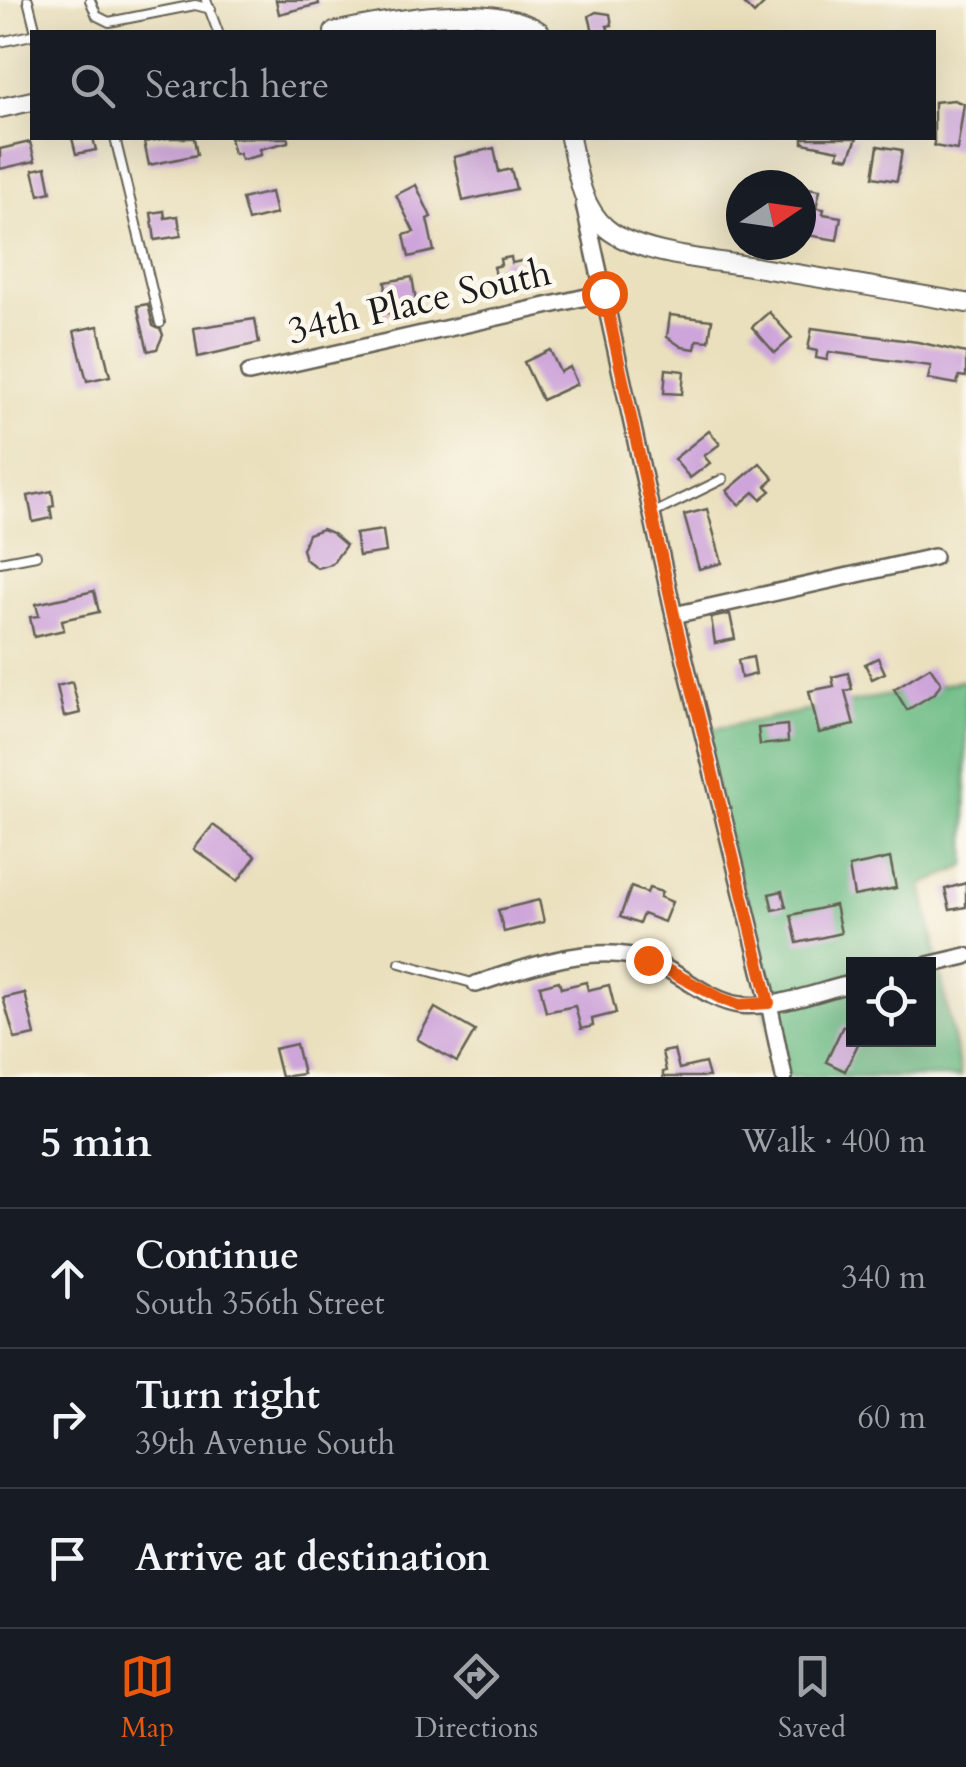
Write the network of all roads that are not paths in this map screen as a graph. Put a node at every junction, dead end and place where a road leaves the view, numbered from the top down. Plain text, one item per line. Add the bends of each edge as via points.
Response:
1 (28, 0) edge
2 (90, 0) edge
3 (206, 0) edge
4 (211, 9) junction
5 (33, 30) edge
6 (217, 30) edge
7 (343, 30) edge
8 (538, 30) edge
9 (30, 35) edge
10 (0, 42) edge
11 (30, 101) edge
12 (0, 108) edge
13 (115, 140) edge
14 (570, 140) edge
15 (582, 193) junction
16 (604, 293) junction
17 (966, 302) edge
18 (160, 323) dead end
19 (249, 373) dead end
20 (723, 479) dead end
21 (652, 514) junction
22 (36, 555) dead end
23 (934, 558) dead end
24 (0, 562) edge
25 (674, 615) junction
26 (966, 956) edge
27 (400, 963) dead end
28 (936, 963) edge
29 (476, 984) joint
30 (846, 985) edge
31 (769, 1003) junction
32 (784, 1077) edge

1 - 5 lane
2 - 4 lane via 96,16 108,22 195,5
3 - 4 lane
4 - 6 lane
7 - 8 street via 436,10 493,9
9 - 10 lane
11 - 12 street
13 - 18 lane
14 - 15 street
15 - 16 street
15 - 17 street via 609,230 638,245
16 - 19 street, 34th Place South
16 - 21 street
20 - 21 lane
21 - 25 street
22 - 24 lane
23 - 25 street
25 - 31 street
26 - 28 street
27 - 29 lane
29 - 31 street via 560,958 617,956 648,960 739,1005
30 - 31 street
31 - 32 street

